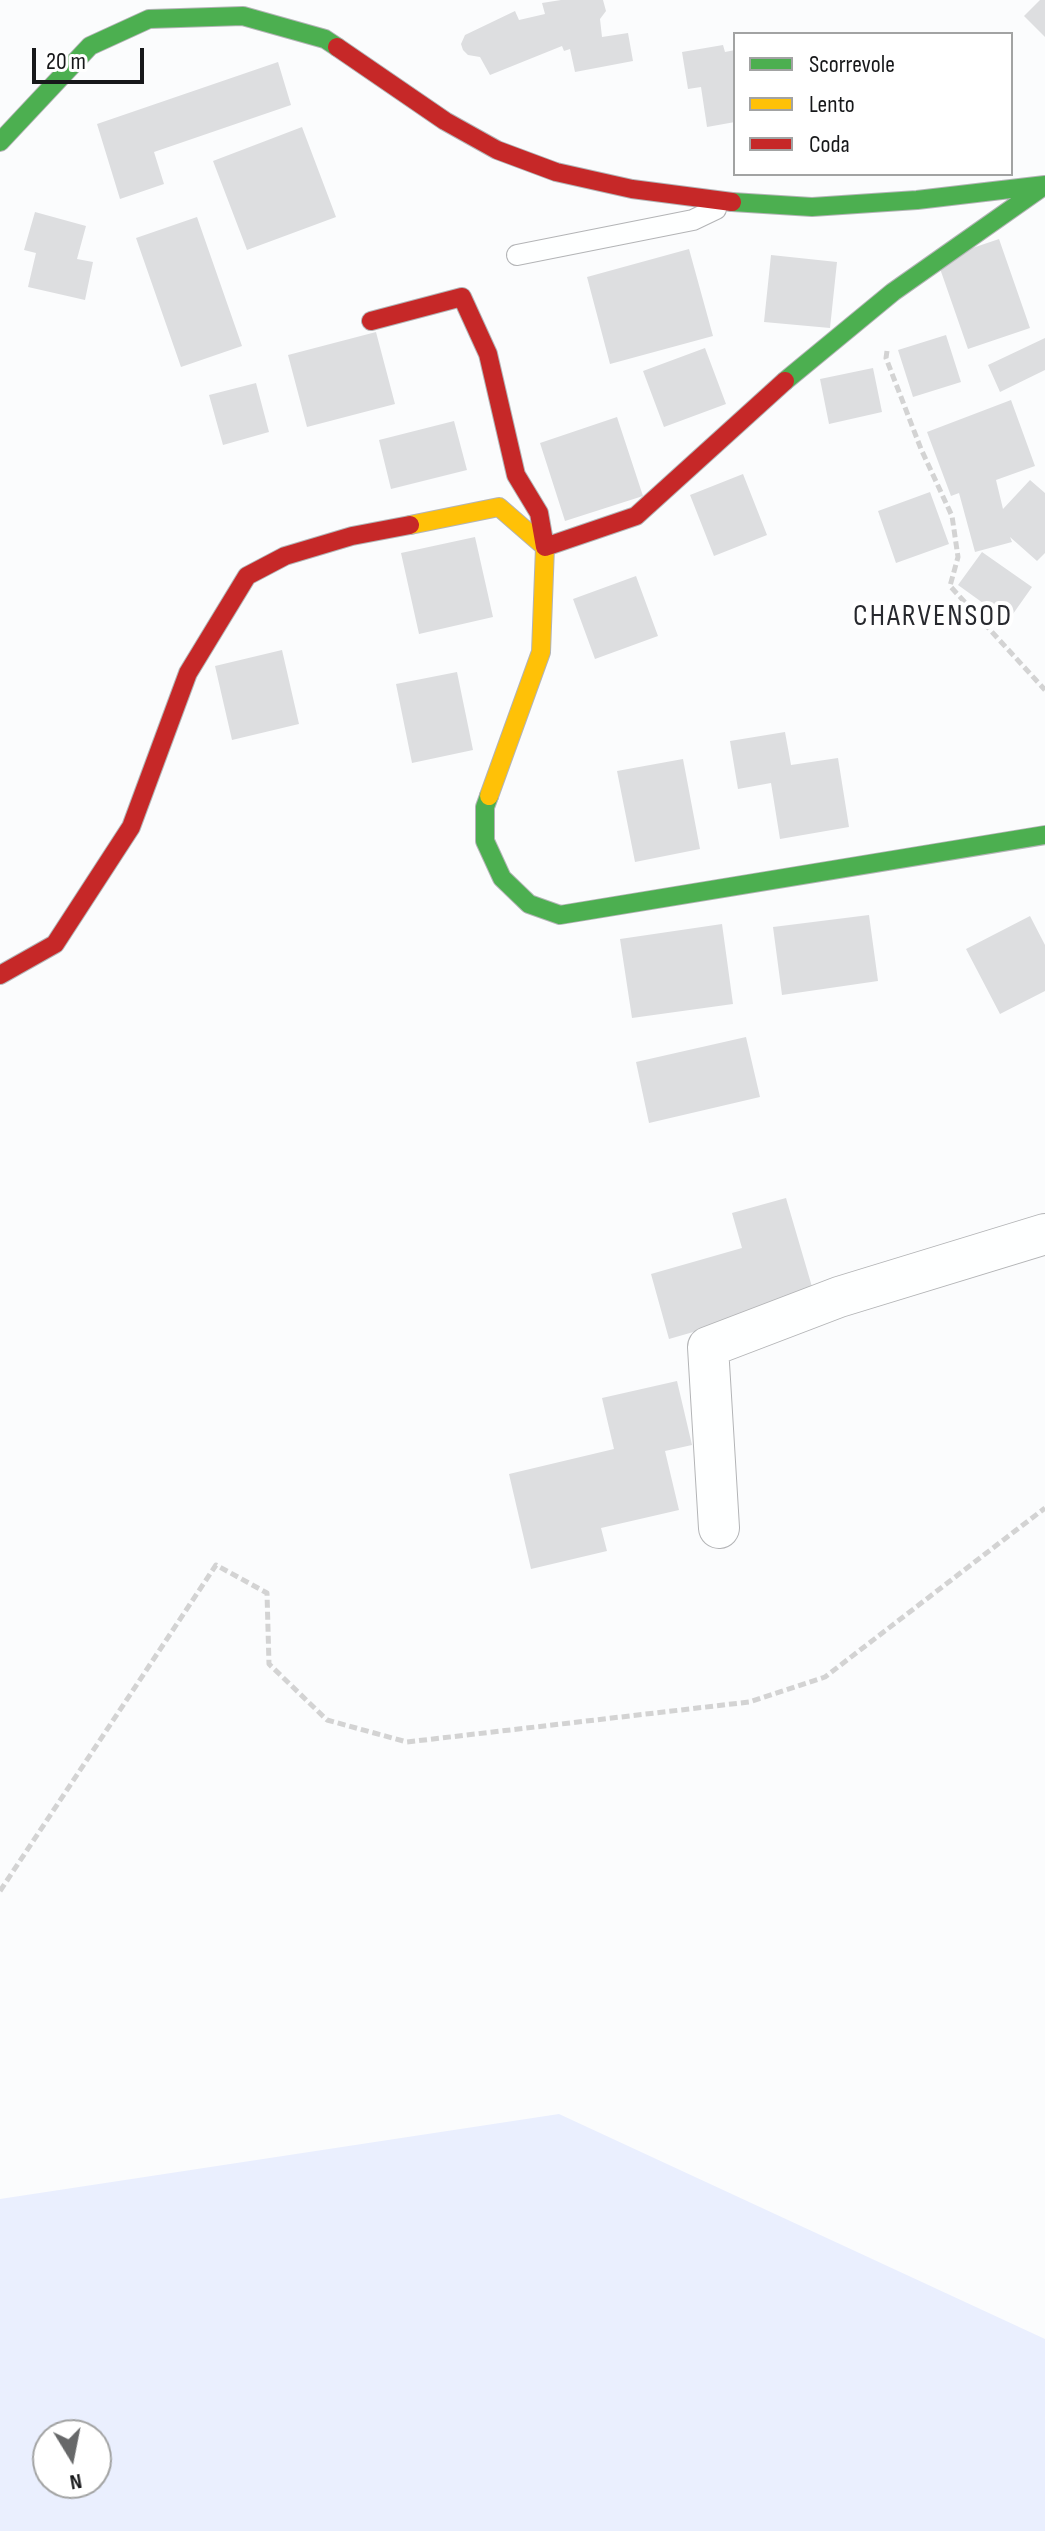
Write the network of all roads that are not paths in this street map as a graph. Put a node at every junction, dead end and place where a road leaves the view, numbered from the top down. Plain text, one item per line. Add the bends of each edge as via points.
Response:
1 (0, 142) edge
2 (1045, 184) edge
3 (730, 201) junction
4 (517, 255) dead end
5 (371, 321) dead end
6 (545, 547) junction
7 (1045, 835) edge
8 (0, 975) edge
9 (1045, 1234) edge
10 (719, 1528) dead end

1 - 3 street via 90,46 149,19 243,16 325,39 497,150 556,172 632,189
2 - 3 street via 812,207
2 - 6 street via 893,292 744,414 636,516
3 - 4 lane via 693,220
5 - 6 street via 462,297 488,354 516,475 539,513
6 - 7 street via 541,652 485,807 485,841 502,878 529,904 560,915
6 - 8 street via 499,507 352,536 285,556 247,576 188,673 131,827 55,944
9 - 10 street via 839,1297 708,1347

